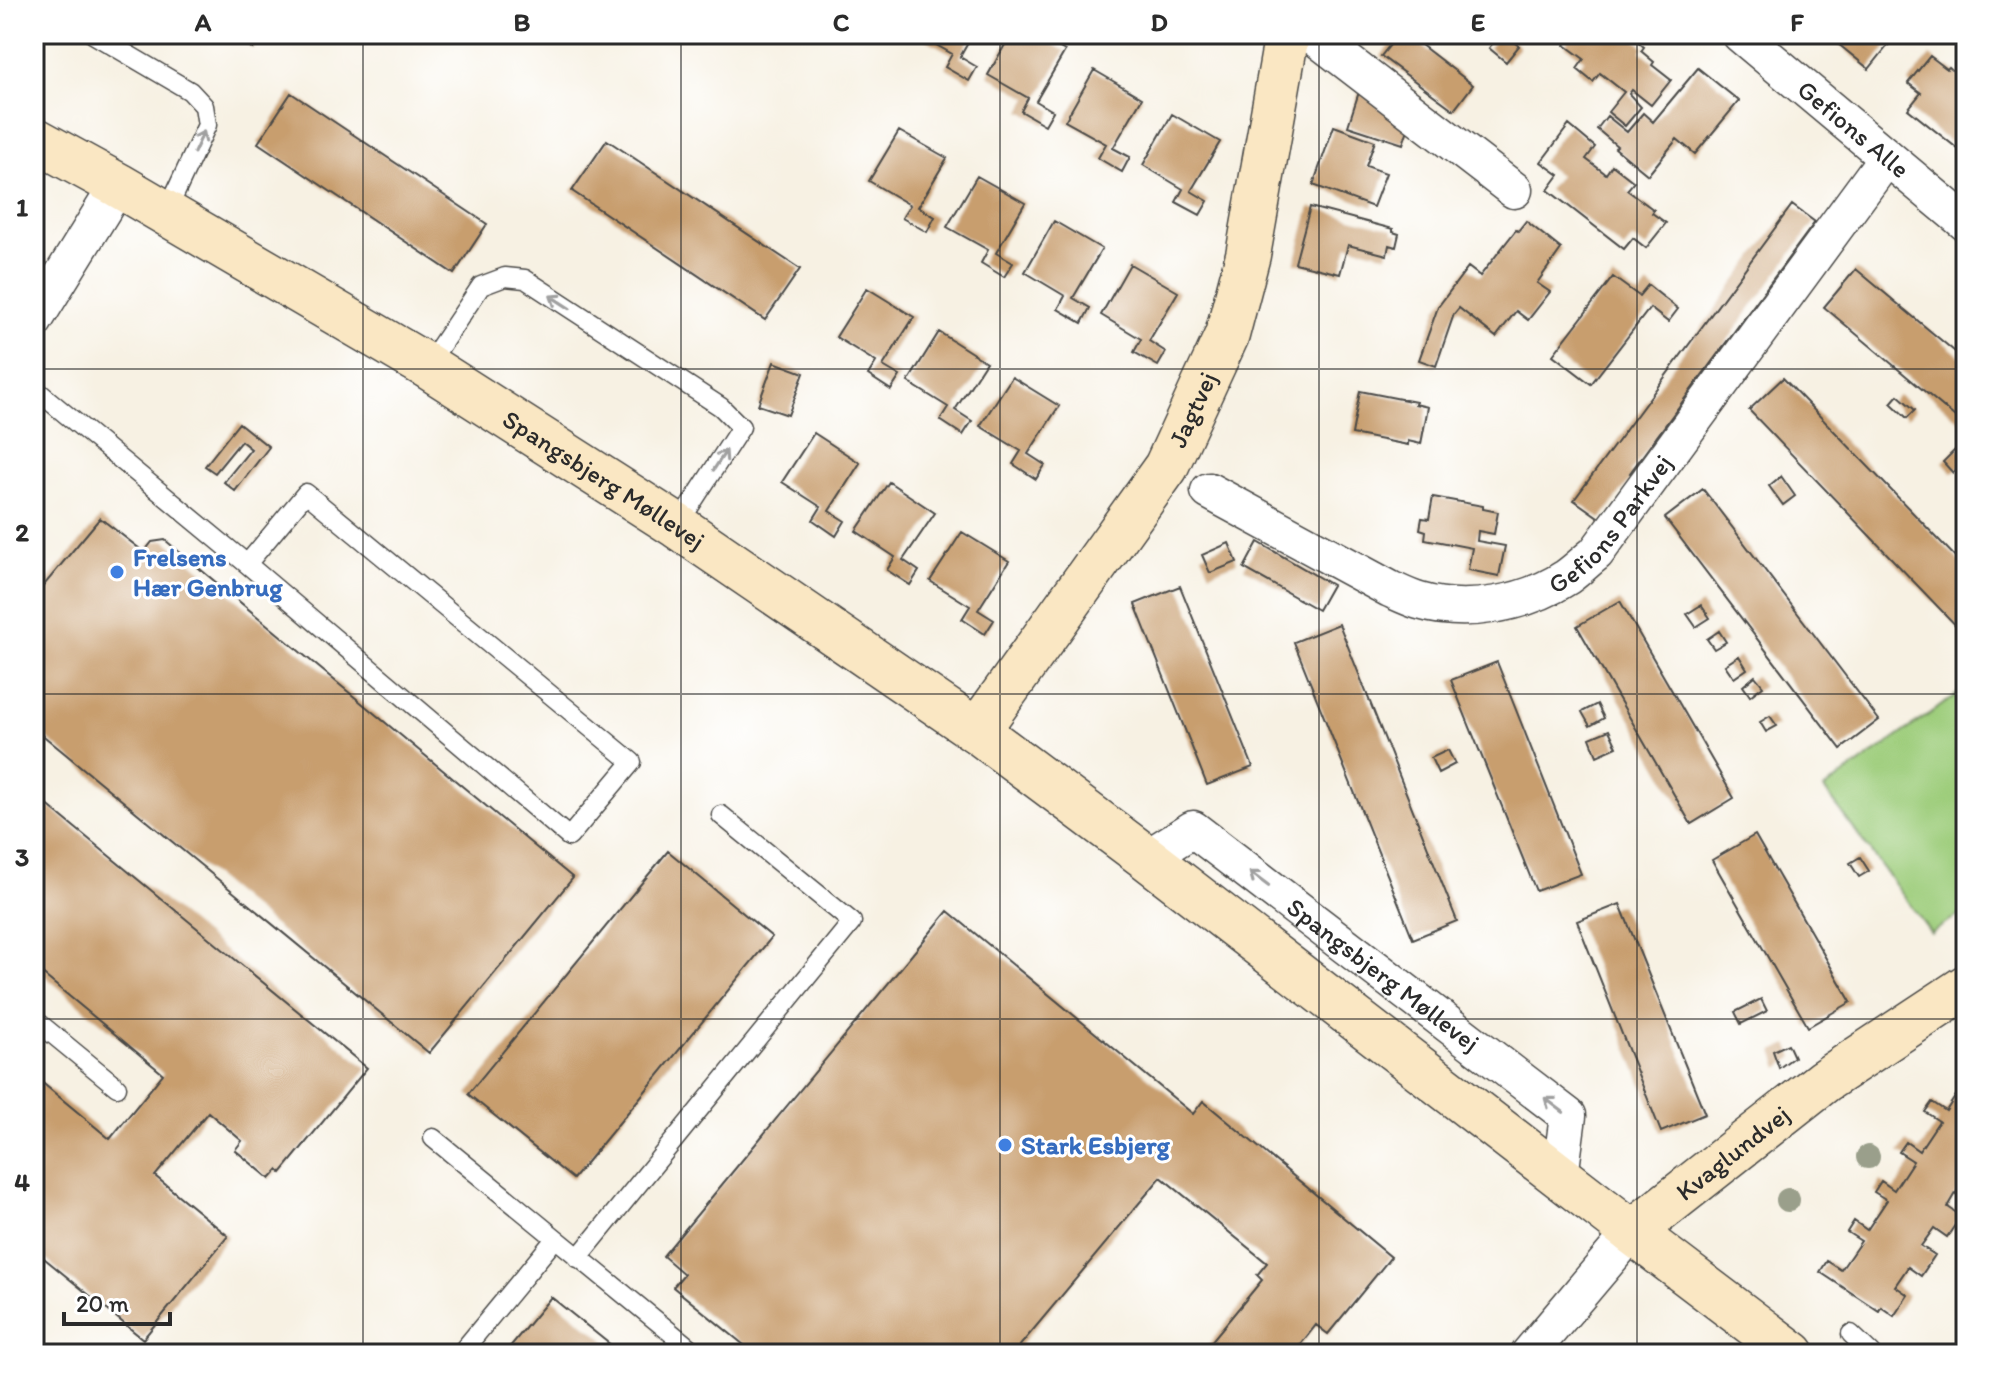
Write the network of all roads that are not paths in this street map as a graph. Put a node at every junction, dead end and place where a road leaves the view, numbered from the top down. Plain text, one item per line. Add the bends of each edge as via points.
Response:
1 (93, 34) edge
2 (1287, 34) edge
3 (1311, 34) edge
4 (1740, 34) edge
5 (34, 139) edge
6 (1887, 157) junction
7 (118, 185) junction
8 (1514, 190) dead end
9 (166, 213) junction
10 (1966, 223) edge
11 (34, 321) edge
12 (427, 366) junction
13 (34, 388) edge
14 (1209, 491) dead end
15 (677, 526) junction
16 (247, 564) junction
17 (977, 731) junction
18 (721, 815) dead end
19 (1966, 987) edge
20 (34, 1019) edge
21 (117, 1087) dead end
22 (433, 1138) dead end
23 (1632, 1232) junction
24 (555, 1239) junction
25 (578, 1258) junction
26 (1851, 1334) dead end
27 (460, 1354) edge
28 (697, 1354) edge
29 (1529, 1354) edge
30 (1793, 1354) edge
31 (1872, 1354) edge

9 -> 1 lane via 207,125 204,106 190,91
2 - 17 street, Jagtvej via 1248,255 1227,335 1166,467
3 - 8 street
4 - 6 street, Gefions Alle
5 - 7 street, Spangsbjerg Møllevej
6 - 10 street, Gefions Alle
6 - 14 street, Gefions Parkvej via 1596,553 1535,594 1498,605 1420,601
7 - 9 street, Spangsbjerg Møllevej
7 - 11 street
9 - 12 street, Spangsbjerg Møllevej
12 - 15 street, Spangsbjerg Møllevej
15 -> 12 lane via 741,427 721,407 525,279 505,277 481,286
13 - 16 lane
15 - 17 street, Spangsbjerg Møllevej
16 - 16 lane via 306,493 632,762 569,837
17 - 23 street, Spangsbjerg Møllevej
18 - 25 lane via 852,922
19 - 23 street, Kvaglundvej via 1824,1081
20 - 21 lane
22 - 24 lane
23 - 29 street, Kvaglundvej
23 - 30 street, Spangsbjerg Møllevej
24 - 25 lane
24 - 27 lane
25 - 28 lane
26 - 31 lane

